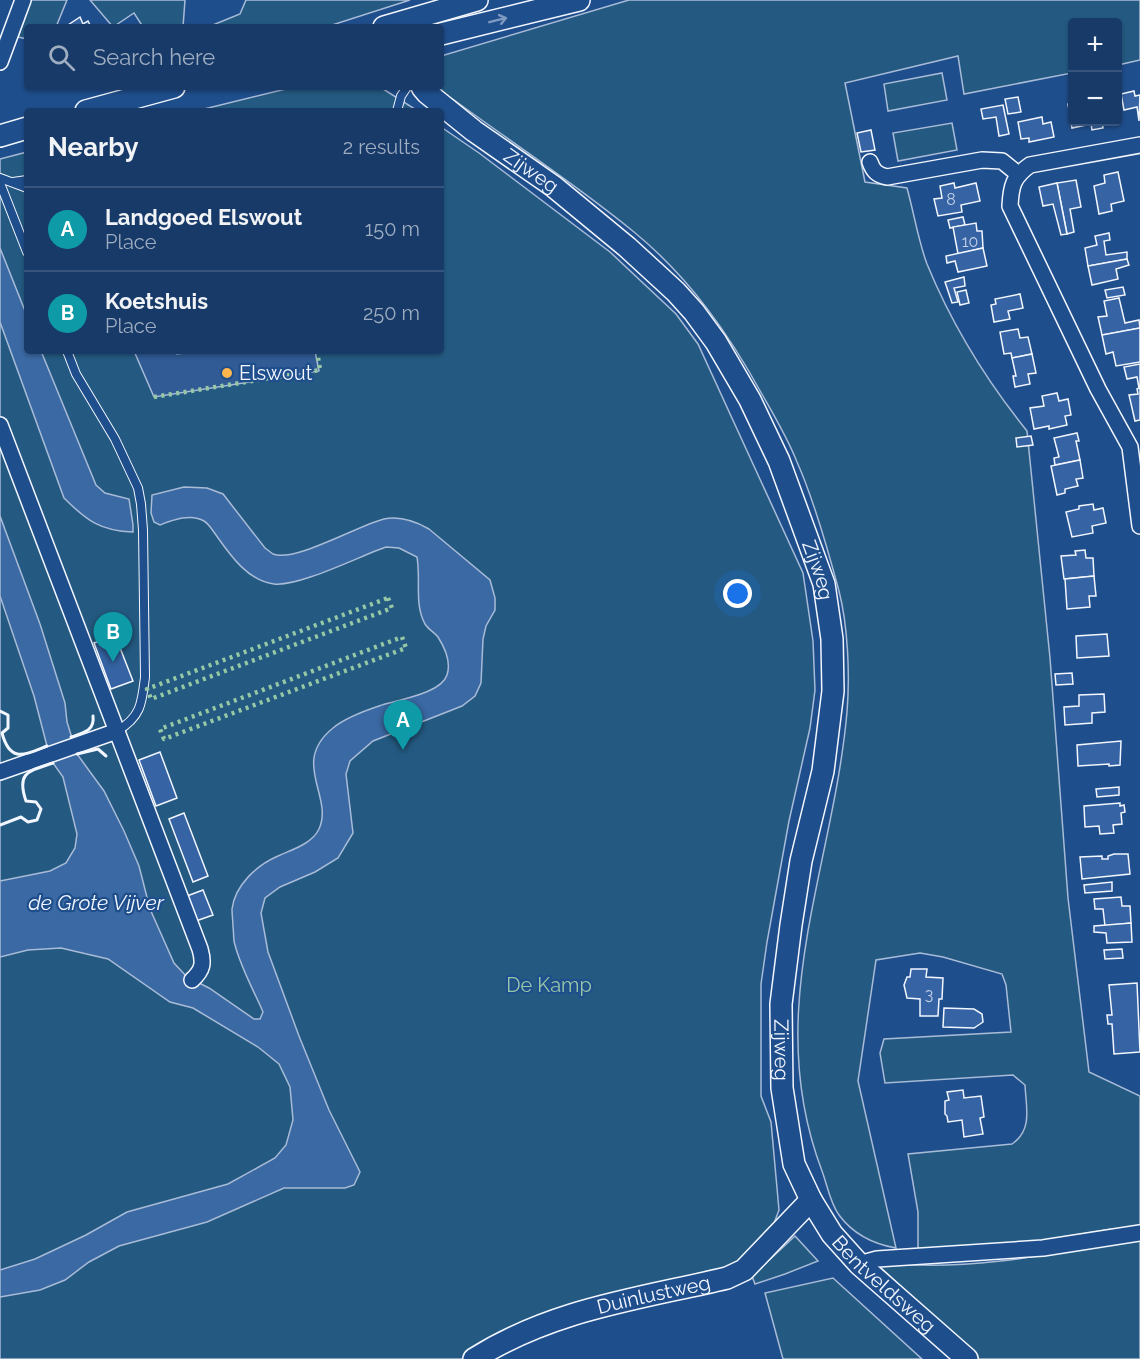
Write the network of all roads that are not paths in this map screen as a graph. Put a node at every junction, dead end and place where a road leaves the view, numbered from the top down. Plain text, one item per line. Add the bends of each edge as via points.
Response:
1 (23, 0) edge
2 (477, 0) edge
3 (579, 0) edge
4 (399, 24) edge
5 (444, 32) edge
6 (0, 62) edge
7 (163, 90) edge
8 (405, 90) edge
9 (424, 90) edge
10 (97, 108) edge
11 (398, 108) edge
12 (24, 129) edge
13 (0, 136) edge
14 (1140, 145) edge
15 (870, 162) dead end
16 (1018, 174) junction
17 (24, 180) edge
18 (0, 181) edge
19 (12, 182) junction
20 (24, 187) edge
21 (24, 244) edge
22 (68, 354) edge
23 (0, 425) edge
24 (1135, 446) edge
25 (1140, 526) edge
26 (117, 730) junction
27 (0, 774) edge
28 (0, 785) edge
29 (192, 980) dead end
30 (811, 1200) junction
31 (1140, 1233) edge
32 (859, 1264) junction
33 (474, 1359) edge
34 (967, 1359) edge

1 - 6 street
2 - 4 street
5 -> 3 street
7 - 10 street
8 - 11 lane
9 - 30 street, Zijweg via 474,131 553,186 627,247 694,312 750,400 779,461 824,584 832,639 833,691 823,771 796,893 782,1004 786,1122 794,1164
12 - 13 street
14 - 16 street via 1030,165
15 - 16 street via 873,170 887,177 982,160 1002,160
16 - 24 street via 1011,189 1010,206 1098,389
17 - 19 lane
18 - 19 lane
18 - 21 lane
19 - 20 lane
22 - 26 lane via 132,471 141,504 145,677 135,719
23 - 26 street
24 - 25 street
26 - 27 street
26 - 29 street via 203,958 201,971
27 - 28 street
30 - 32 street, Bentveldsweg via 832,1234
30 - 33 street, Duinlustweg via 757,1258 728,1278 588,1309 537,1326
31 - 32 street via 1043,1248 877,1259
32 - 34 street, Bentveldsweg

